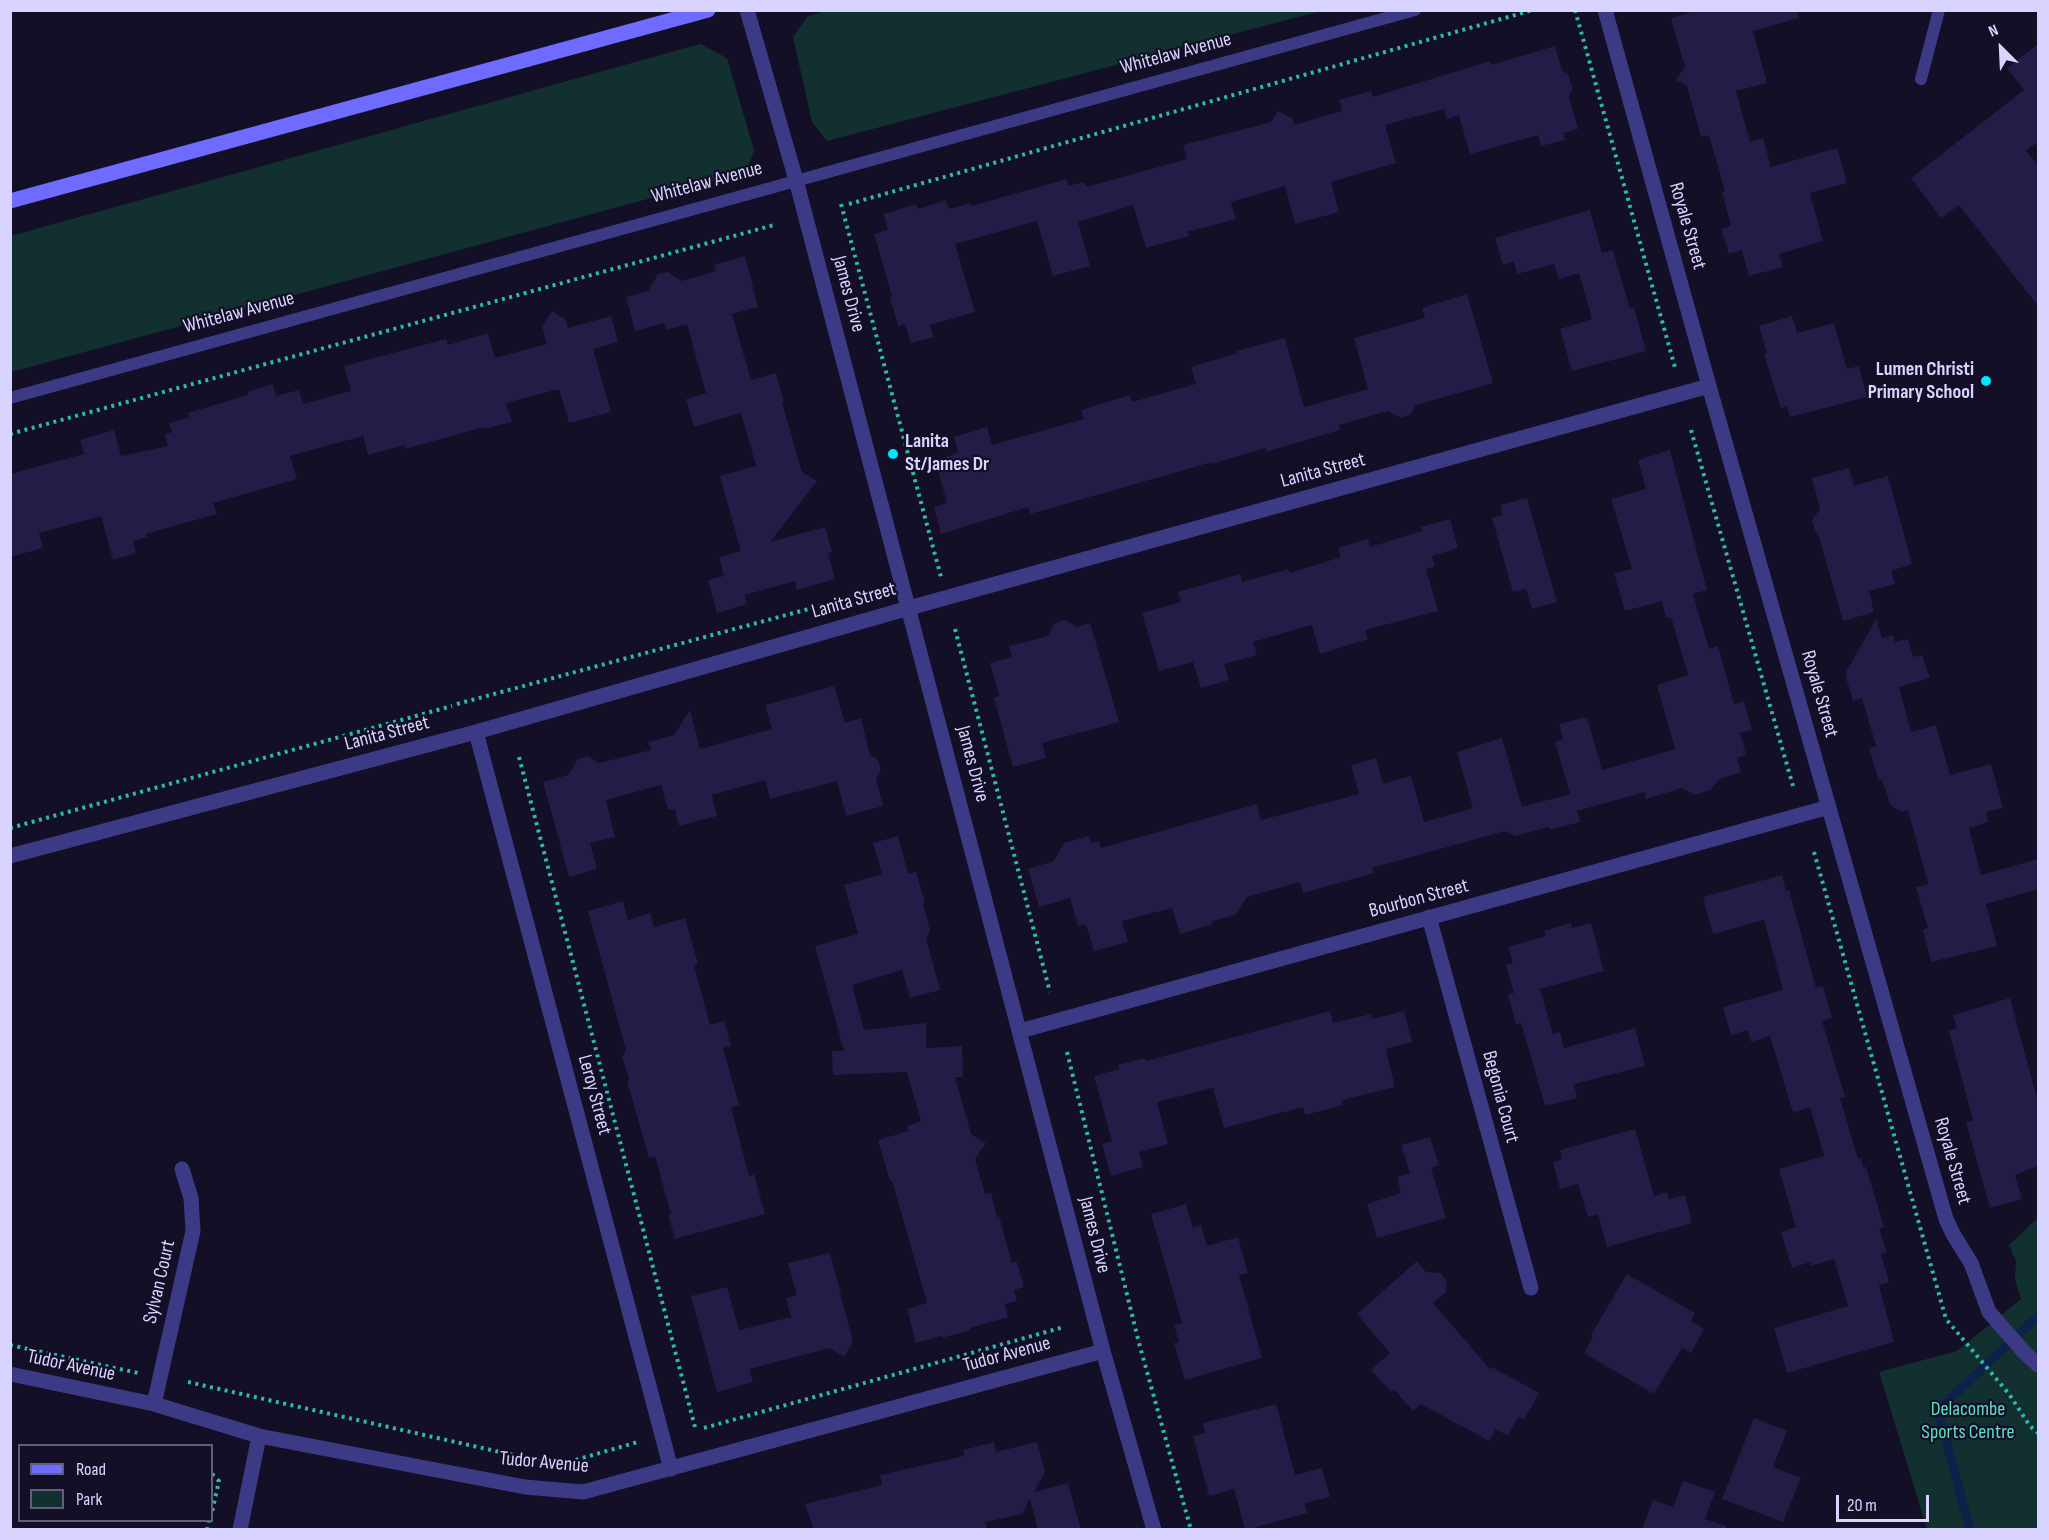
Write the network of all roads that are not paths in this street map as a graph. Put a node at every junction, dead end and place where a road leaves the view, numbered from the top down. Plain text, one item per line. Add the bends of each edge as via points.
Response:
1 (708, 10) edge
2 (747, 10) edge
3 (1415, 10) edge
4 (1605, 10) edge
5 (1939, 10) edge
6 (1921, 79) dead end
7 (796, 180) junction
8 (10, 201) edge
9 (1709, 386) junction
10 (10, 398) edge
11 (909, 608) junction
12 (476, 732) junction
13 (1829, 807) junction
14 (10, 856) edge
15 (1429, 917) junction
16 (1020, 1030) junction
17 (182, 1169) dead end
18 (1531, 1288) dead end
19 (1103, 1351) junction
20 (2038, 1365) edge
21 (10, 1374) edge
22 (154, 1404) junction
23 (259, 1436) junction
24 (671, 1469) junction
25 (240, 1530) edge
26 (1154, 1530) edge

1 - 8 street
2 - 7 street, James Drive
3 - 7 lane, Whitelaw Avenue
4 - 9 street, Royale Street
5 - 6 lane
7 - 10 lane, Whitelaw Avenue
7 - 11 street, James Drive
9 - 11 street, Lanita Street
9 - 13 street, Royale Street
11 - 12 street, Lanita Street
11 - 16 street, James Drive
12 - 14 street, Lanita Street
12 - 24 street, Leroy Street
13 - 15 street, Bourbon Street
13 - 20 street, Royale Street via 1947,1219 1971,1263 1989,1312
15 - 16 street, Bourbon Street
15 - 18 street, Begonia Court
16 - 19 street, James Drive
17 - 22 street, Sylvan Court via 191,1198 193,1231
19 - 24 street, Tudor Avenue
19 - 26 street, James Drive
21 - 22 street, Tudor Avenue
22 - 23 street, Tudor Avenue
23 - 24 street, Tudor Avenue via 525,1487 584,1492
23 - 25 street

